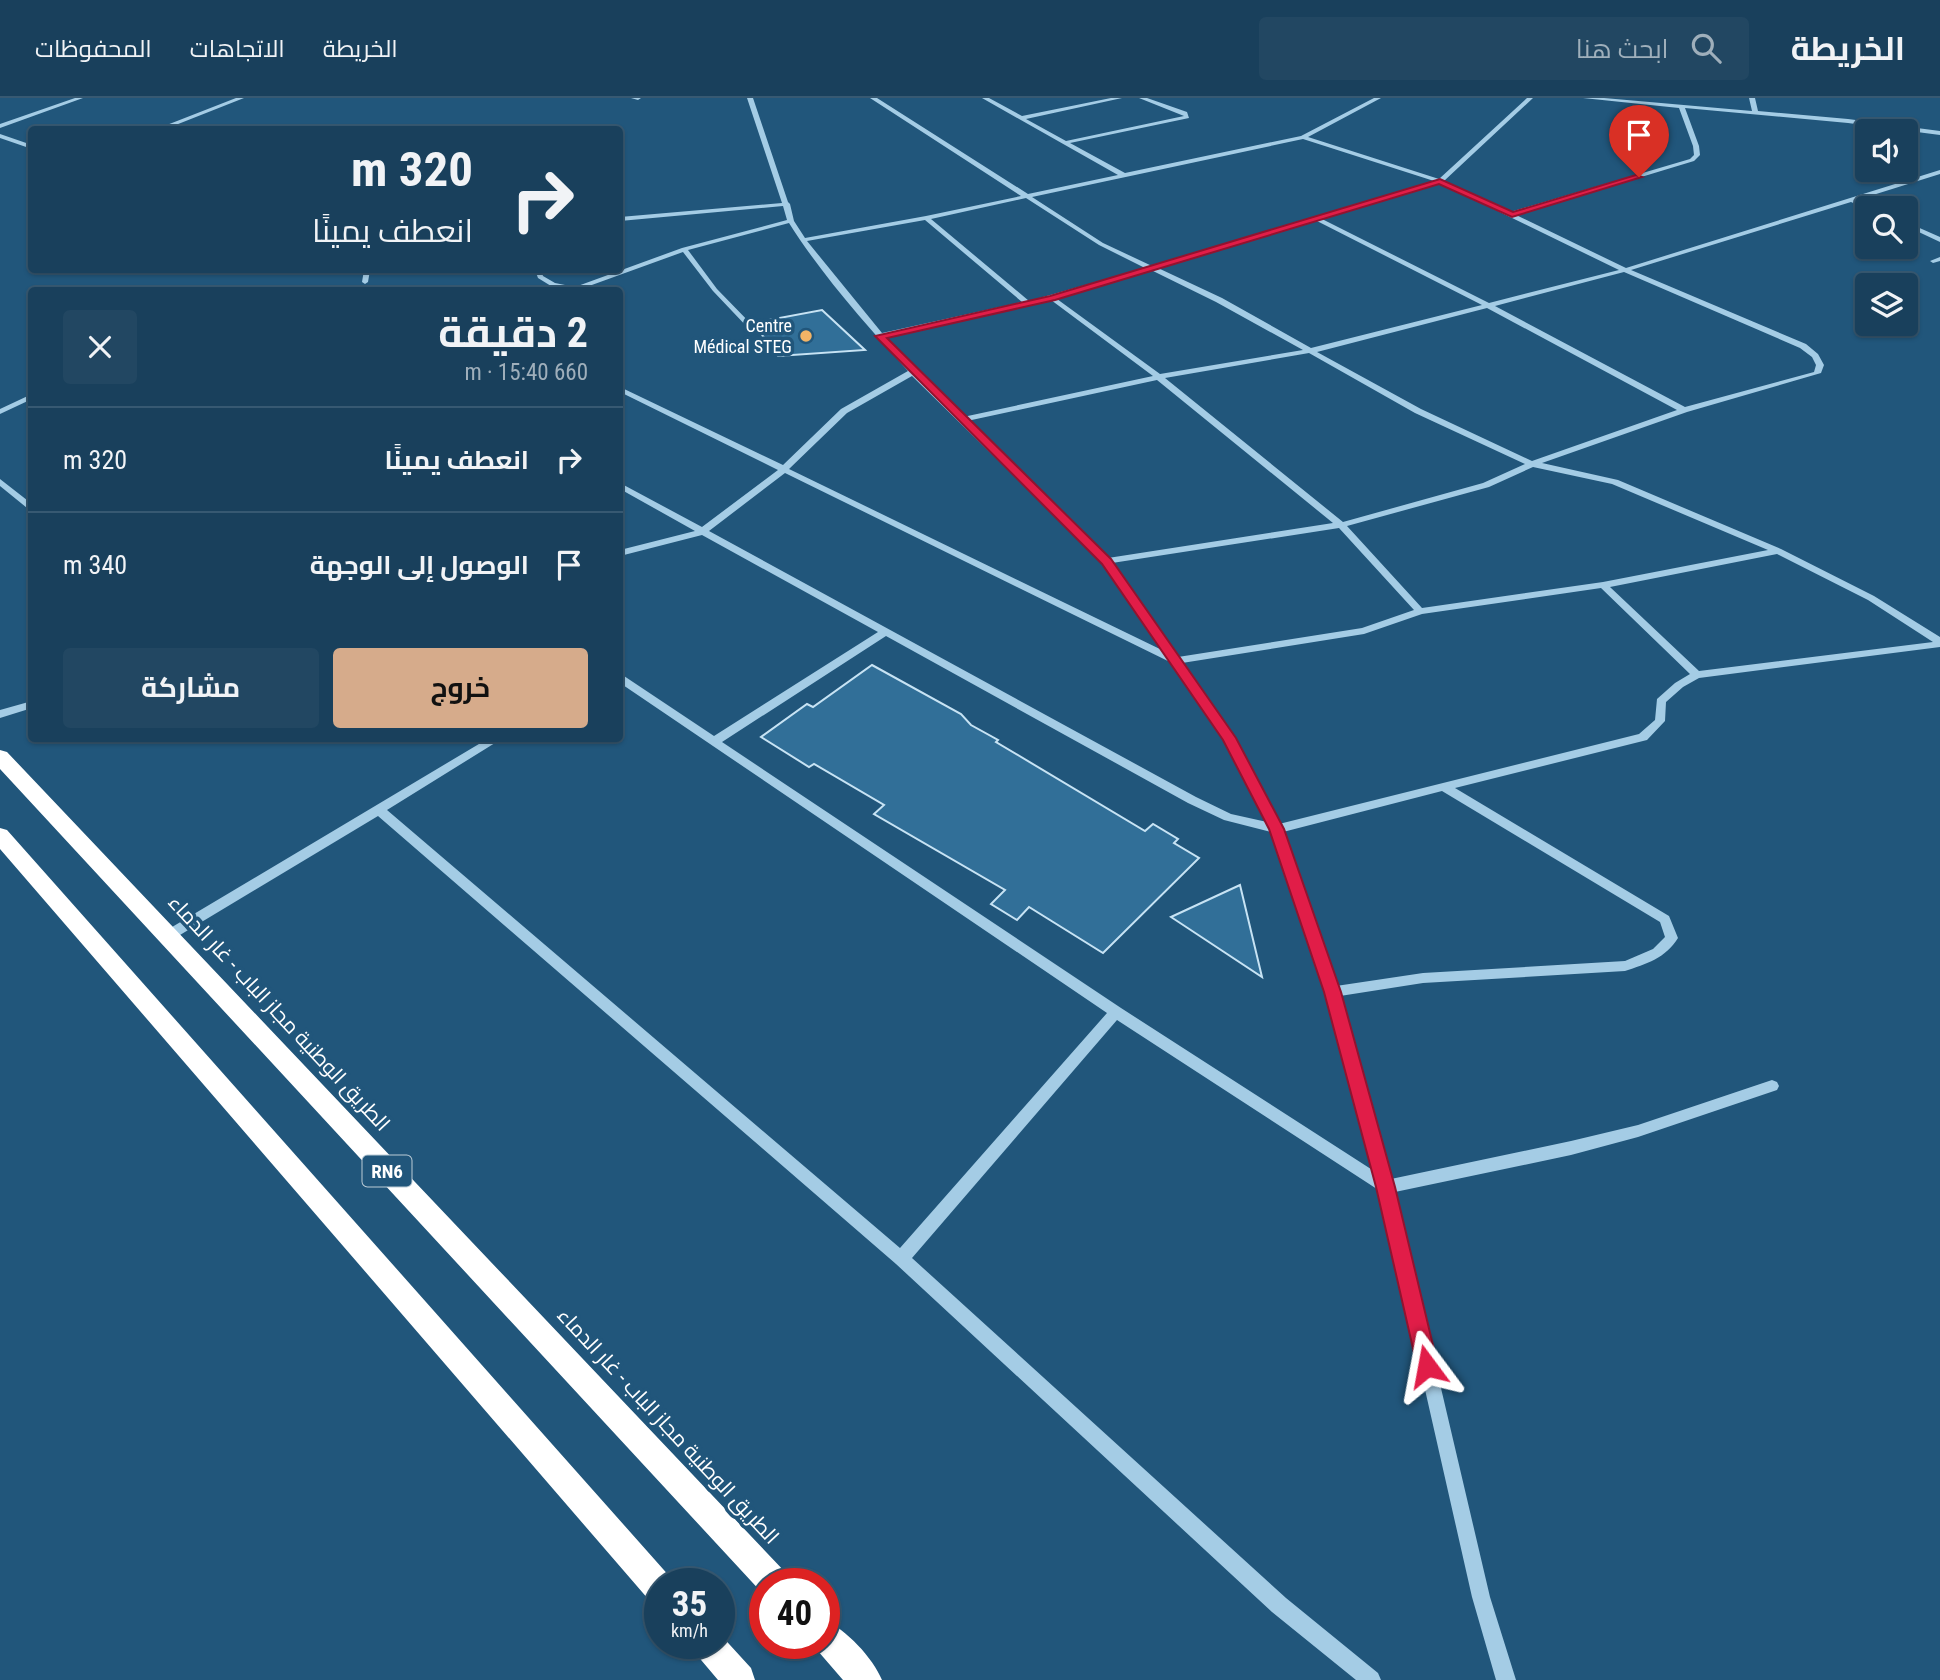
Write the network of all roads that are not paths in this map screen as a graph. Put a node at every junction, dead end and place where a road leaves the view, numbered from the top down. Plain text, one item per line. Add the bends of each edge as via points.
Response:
1 (80, 98) edge
2 (240, 98) edge
3 (750, 98) edge
4 (873, 98) edge
5 (985, 98) edge
6 (1119, 98) edge
7 (1142, 98) edge
8 (1378, 98) edge
9 (1530, 98) edge
10 (1586, 98) edge
11 (1752, 98) edge
12 (1681, 106) junction
13 (1755, 112) junction
14 (1021, 118) junction
15 (0, 126) edge
16 (166, 126) edge
17 (1923, 130) junction
18 (1940, 133) edge
19 (0, 136) edge
20 (1303, 136) junction
21 (1940, 139) edge
22 (1068, 142) junction
23 (28, 146) edge
24 (1940, 172) edge
25 (1125, 176) junction
26 (1440, 181) junction
27 (1024, 197) junction
28 (1852, 200) junction
29 (1855, 201) edge
30 (787, 204) junction
31 (1512, 214) junction
32 (926, 218) junction
33 (623, 219) edge
34 (1319, 220) junction
35 (792, 221) junction
36 (1918, 230) edge
37 (803, 240) junction
38 (1940, 240) edge
39 (684, 249) junction
40 (1151, 266) junction
41 (1625, 270) junction
42 (623, 272) edge
43 (366, 273) edge
44 (539, 273) edge
45 (621, 273) edge
46 (365, 282) dead end
47 (562, 287) edge
48 (584, 287) edge
49 (1052, 298) junction
50 (1028, 304) junction
51 (1490, 306) junction
52 (751, 329) dead end
53 (880, 336) junction
54 (1310, 351) junction
55 (913, 372) junction
56 (1159, 377) junction
57 (623, 390) edge
58 (28, 398) edge
59 (1684, 410) junction
60 (0, 412) edge
61 (964, 419) junction
62 (1532, 464) junction
63 (783, 470) junction
64 (0, 482) edge
65 (623, 488) edge
66 (28, 506) edge
67 (1341, 525) junction
68 (702, 532) junction
69 (1778, 551) junction
70 (623, 552) edge
71 (1106, 561) junction
72 (1603, 585) junction
73 (1420, 611) junction
74 (884, 633) junction
75 (1940, 643) edge
76 (1174, 661) junction
77 (1697, 675) junction
78 (623, 680) edge
79 (28, 705) edge
80 (0, 714) edge
81 (715, 741) junction
82 (492, 742) edge
83 (0, 757) edge
84 (1444, 787) junction
85 (380, 811) junction
86 (1276, 829) junction
87 (0, 835) edge
88 (166, 937) junction
89 (1332, 992) junction
90 (1116, 1012) junction
91 (1772, 1086) dead end
92 (1386, 1187) junction
93 (901, 1259) junction
94 (760, 1568) edge
95 (644, 1571) edge
96 (840, 1653) edge
97 (721, 1659) edge
98 (739, 1680) edge
99 (866, 1680) edge
100 (1371, 1680) edge
101 (1506, 1680) edge

1 - 15 street
2 - 16 street
3 - 30 street
4 - 27 street
5 - 14 street
6 - 14 street
7 - 22 street via 1187,117
8 - 20 street
9 - 26 street
10 - 12 street
11 - 13 street
12 - 13 street
12 - 31 street via 1696,145 1697,155 1692,160
13 - 17 street
14 - 22 street
17 - 18 street
17 - 21 street
19 - 23 street
20 - 25 street
20 - 26 street
22 - 25 street
24 - 28 street
25 - 27 street
26 - 31 street
26 - 34 street
27 - 32 street
27 - 40 street via 1101,244
28 - 29 street
28 - 41 street
30 - 33 street
30 - 35 street
31 - 41 street
32 - 37 street
32 - 50 street
34 - 40 street
34 - 51 street
35 - 37 street
35 - 39 street
36 - 38 street
37 - 53 street
39 - 42 street
39 - 52 street
40 - 49 street
40 - 54 street
41 - 51 street
41 - 59 street via 1803,346 1820,365 1816,373
43 - 46 street
44 - 47 street
45 - 48 street
49 - 50 street
49 - 56 street
50 - 53 street
51 - 54 street
51 - 59 street
53 - 55 street
54 - 56 street
54 - 62 street via 1418,411
55 - 61 street
55 - 63 street via 844,411
56 - 61 street
56 - 67 street
57 - 63 street
58 - 60 street
59 - 62 street
61 - 71 street
62 - 67 street via 1486,485
62 - 69 street via 1615,482
63 - 68 street
63 - 76 street
64 - 66 street
65 - 68 street
67 - 71 street
67 - 73 street
68 - 70 street
68 - 74 street
69 - 72 street
69 - 75 street via 1871,598
71 - 76 street
72 - 73 street
72 - 77 street
73 - 76 street via 1364,631
74 - 81 street
74 - 86 street via 1192,800 1228,817
75 - 77 street
76 - 86 street via 1229,738
77 - 84 street via 1661,701 1660,722 1643,737
78 - 81 street
79 - 80 street
81 - 90 street
82 - 85 street
83 - 88 highway, الطريق الوطنية مجاز الباب - غار الدماء / RN6
84 - 86 street
84 - 89 street via 1665,919 1672,938 1647,960 1625,966 1423,978
85 - 88 street
85 - 93 street
86 - 89 street
87 - 95 highway
88 - 94 highway, الطريق الوطنية مجاز الباب - غار الدماء / RN6
89 - 92 street
90 - 92 street
90 - 93 street
91 - 92 street via 1638,1131
92 - 101 street via 1481,1597
93 - 100 street via 1279,1605
96 - 99 highway
97 - 98 highway

